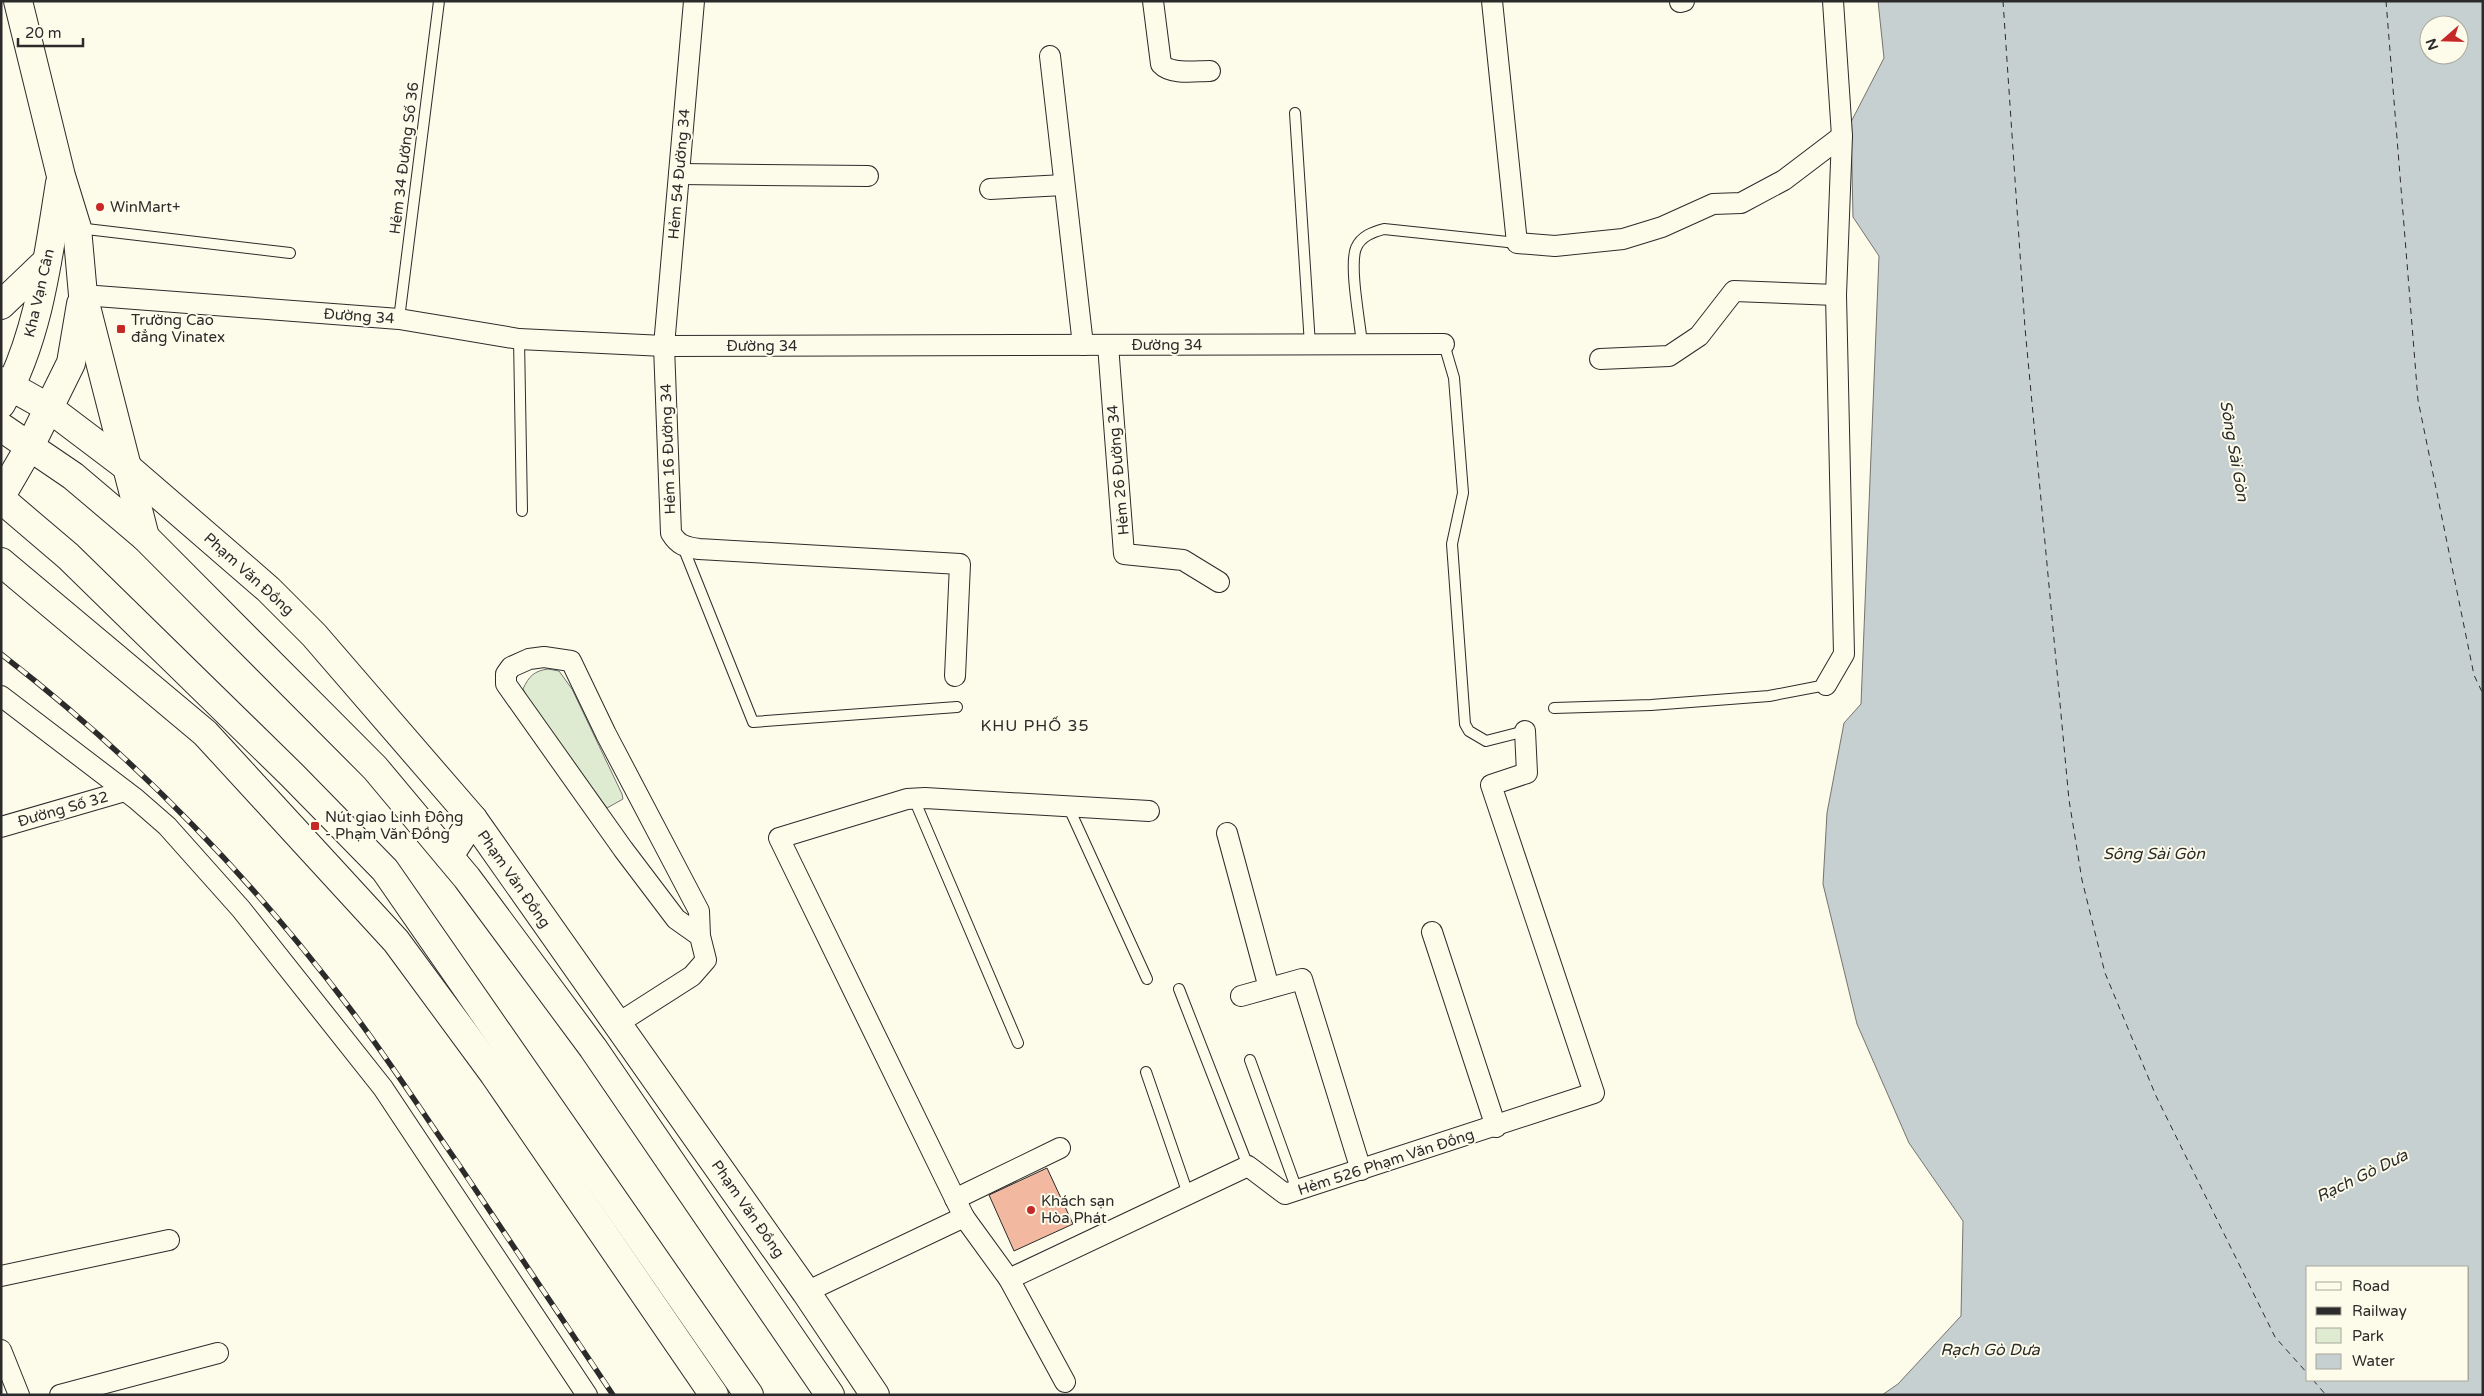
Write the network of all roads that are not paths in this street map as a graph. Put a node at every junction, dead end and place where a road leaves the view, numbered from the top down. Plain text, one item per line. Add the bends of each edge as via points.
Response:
1 (18, 1) edge
2 (438, 1) edge
3 (694, 1) edge
4 (1153, 1) edge
5 (1492, 1) edge
6 (1833, 1) edge
7 (1050, 56) dead end
8 (1210, 71) dead end
9 (1295, 113) dead end
10 (1842, 136) junction
11 (679, 174) junction
12 (60, 176) junction
13 (868, 176) dead end
14 (1064, 185) junction
15 (990, 189) dead end
16 (77, 228) junction
17 (1517, 243) junction
18 (290, 252) dead end
19 (48, 261) junction
20 (83, 295) junction
21 (1836, 296) junction
22 (1, 305) edge
23 (399, 319) junction
24 (518, 339) junction
25 (1362, 344) junction
26 (1444, 344) joint
27 (1083, 345) junction
28 (1108, 345) junction
29 (1310, 345) junction
30 (664, 346) junction
31 (1600, 359) dead end
32 (5, 391) edge
33 (49, 408) junction
34 (1, 427) edge
35 (30, 446) junction
36 (127, 468) junction
37 (1, 498) edge
38 (522, 511) dead end
39 (145, 537) junction
40 (683, 547) junction
41 (1, 562) edge
42 (1, 575) edge
43 (1219, 582) dead end
44 (39, 593) junction
45 (955, 676) dead end
46 (1826, 685) joint
47 (1, 696) edge
48 (957, 707) dead end
49 (1554, 708) dead end
50 (1525, 732) joint
51 (125, 791) junction
52 (914, 799) junction
53 (1068, 806) junction
54 (1149, 811) dead end
55 (473, 819) junction
56 (1, 827) edge
57 (1227, 834) dead end
58 (449, 856) junction
59 (1432, 932) dead end
60 (700, 936) junction
61 (1147, 979) dead end
62 (1269, 988) junction
63 (1179, 989) dead end
64 (1242, 996) dead end
65 (616, 1024) junction
66 (1018, 1043) dead end
67 (1250, 1060) dead end
68 (1146, 1072) dead end
69 (1496, 1127) junction
70 (1060, 1148) dead end
71 (1248, 1166) junction
72 (1361, 1170) junction
73 (1297, 1190) junction
74 (1188, 1194) junction
75 (960, 1208) junction
76 (169, 1240) dead end
77 (1, 1276) edge
78 (1009, 1279) junction
79 (806, 1292) junction
80 (1, 1350) edge
81 (218, 1353) dead end
82 (1065, 1382) dead end
83 (19, 1395) edge
84 (60, 1395) edge
85 (587, 1395) edge
86 (714, 1395) edge
87 (749, 1395) edge
88 (830, 1395) edge
89 (875, 1395) edge

1 - 12 main road, Kha Vạn Cân
2 - 23 lane, Hẻm 34 Đường Số 36
3 - 11 street, Hẻm 54 Đường 34
4 - 8 street via 1160,64 1172,71
5 - 17 street
6 - 10 street
7 - 14 street
9 - 29 lane
10 - 17 street via 1784,180 1741,202 1713,204 1662,227 1623,239 1555,246
10 - 21 street
11 - 13 street
11 - 30 street, Hẻm 54 Đường 34
12 - 16 main road, Kha Vạn Cân
12 - 19 main road, Kha Vạn Cân
14 - 15 street
14 - 27 street
16 - 18 lane
16 - 20 main road, Kha Vạn Cân
17 - 25 lane via 1384,229 1367,234 1356,247 1354,263
19 - 22 main road
19 - 32 main road, Kha Vạn Cân via 20,369
20 - 23 street, Đường 34
20 - 33 main road, Kha Vạn Cân via 71,363
20 - 36 main road, Kha Vạn Cân
21 - 31 street via 1734,290 1699,336 1669,356
21 - 46 street via 1844,654
23 - 24 street, Đường 34
24 - 30 street, Đường 34
24 - 38 lane
25 - 26 street, Đường 34
25 - 29 street, Đường 34
26 - 50 lane via 1454,378 1463,494 1452,544 1465,724 1469,732 1486,741
27 - 28 street, Đường 34
27 - 30 street, Đường 34
28 - 29 street, Đường 34
28 - 43 street, Hẻm 26 Đường 34 via 1124,554 1184,560
30 - 40 street, Hẻm 16 Đường 34 via 671,533
32 - 33 main road, Phạm Văn Đồng
33 - 35 main road, Kha Vạn Cân
33 - 36 main road, Phạm Văn Đồng
34 - 35 main road
35 - 37 main road, Kha Vạn Cân
35 - 39 main road via 73,476
36 - 39 main road, Kha Vạn Cân
36 - 55 main road, Phạm Văn Đồng via 268,589 314,635
37 - 87 main road via 68,556 385,870
39 - 58 main road via 375,768
40 - 45 street via 960,564
40 - 48 lane via 753,722
41 - 44 main road
42 - 44 main road
44 - 86 main road via 205,733 396,941 494,1074
46 - 49 lane via 1769,696
47 - 51 street
50 - 69 street, Hẻm 526 Phạm Văn Đồng via 1527,773 1491,786 1594,1093
51 - 56 street, Đường Số 32
51 - 85 street via 167,826 241,909 383,1088
52 - 53 street
52 - 66 lane
52 - 75 street via 779,838
53 - 54 street
53 - 61 lane
55 - 58 main road
55 - 65 main road, Phạm Văn Đồng
57 - 62 street
58 - 88 main road via 593,1048
59 - 69 street
60 - 60 street via 700,911 571,661 529,658 511,667 506,674 506,684 528,719 676,919
60 - 65 street via 706,960 692,976
62 - 64 street
62 - 72 street via 1302,979
63 - 71 lane
65 - 79 main road, Phạm Văn Đồng
67 - 73 lane
68 - 74 lane
69 - 72 street, Hẻm 526 Phạm Văn Đồng
70 - 75 street
71 - 73 street, Hẻm 526 Phạm Văn Đồng via 1285,1194
71 - 74 street
72 - 73 street, Hẻm 526 Phạm Văn Đồng
74 - 78 street
75 - 78 street
75 - 79 street
76 - 77 street
78 - 82 street
79 - 89 main road, Phạm Văn Đồng
80 - 83 street
81 - 84 street

